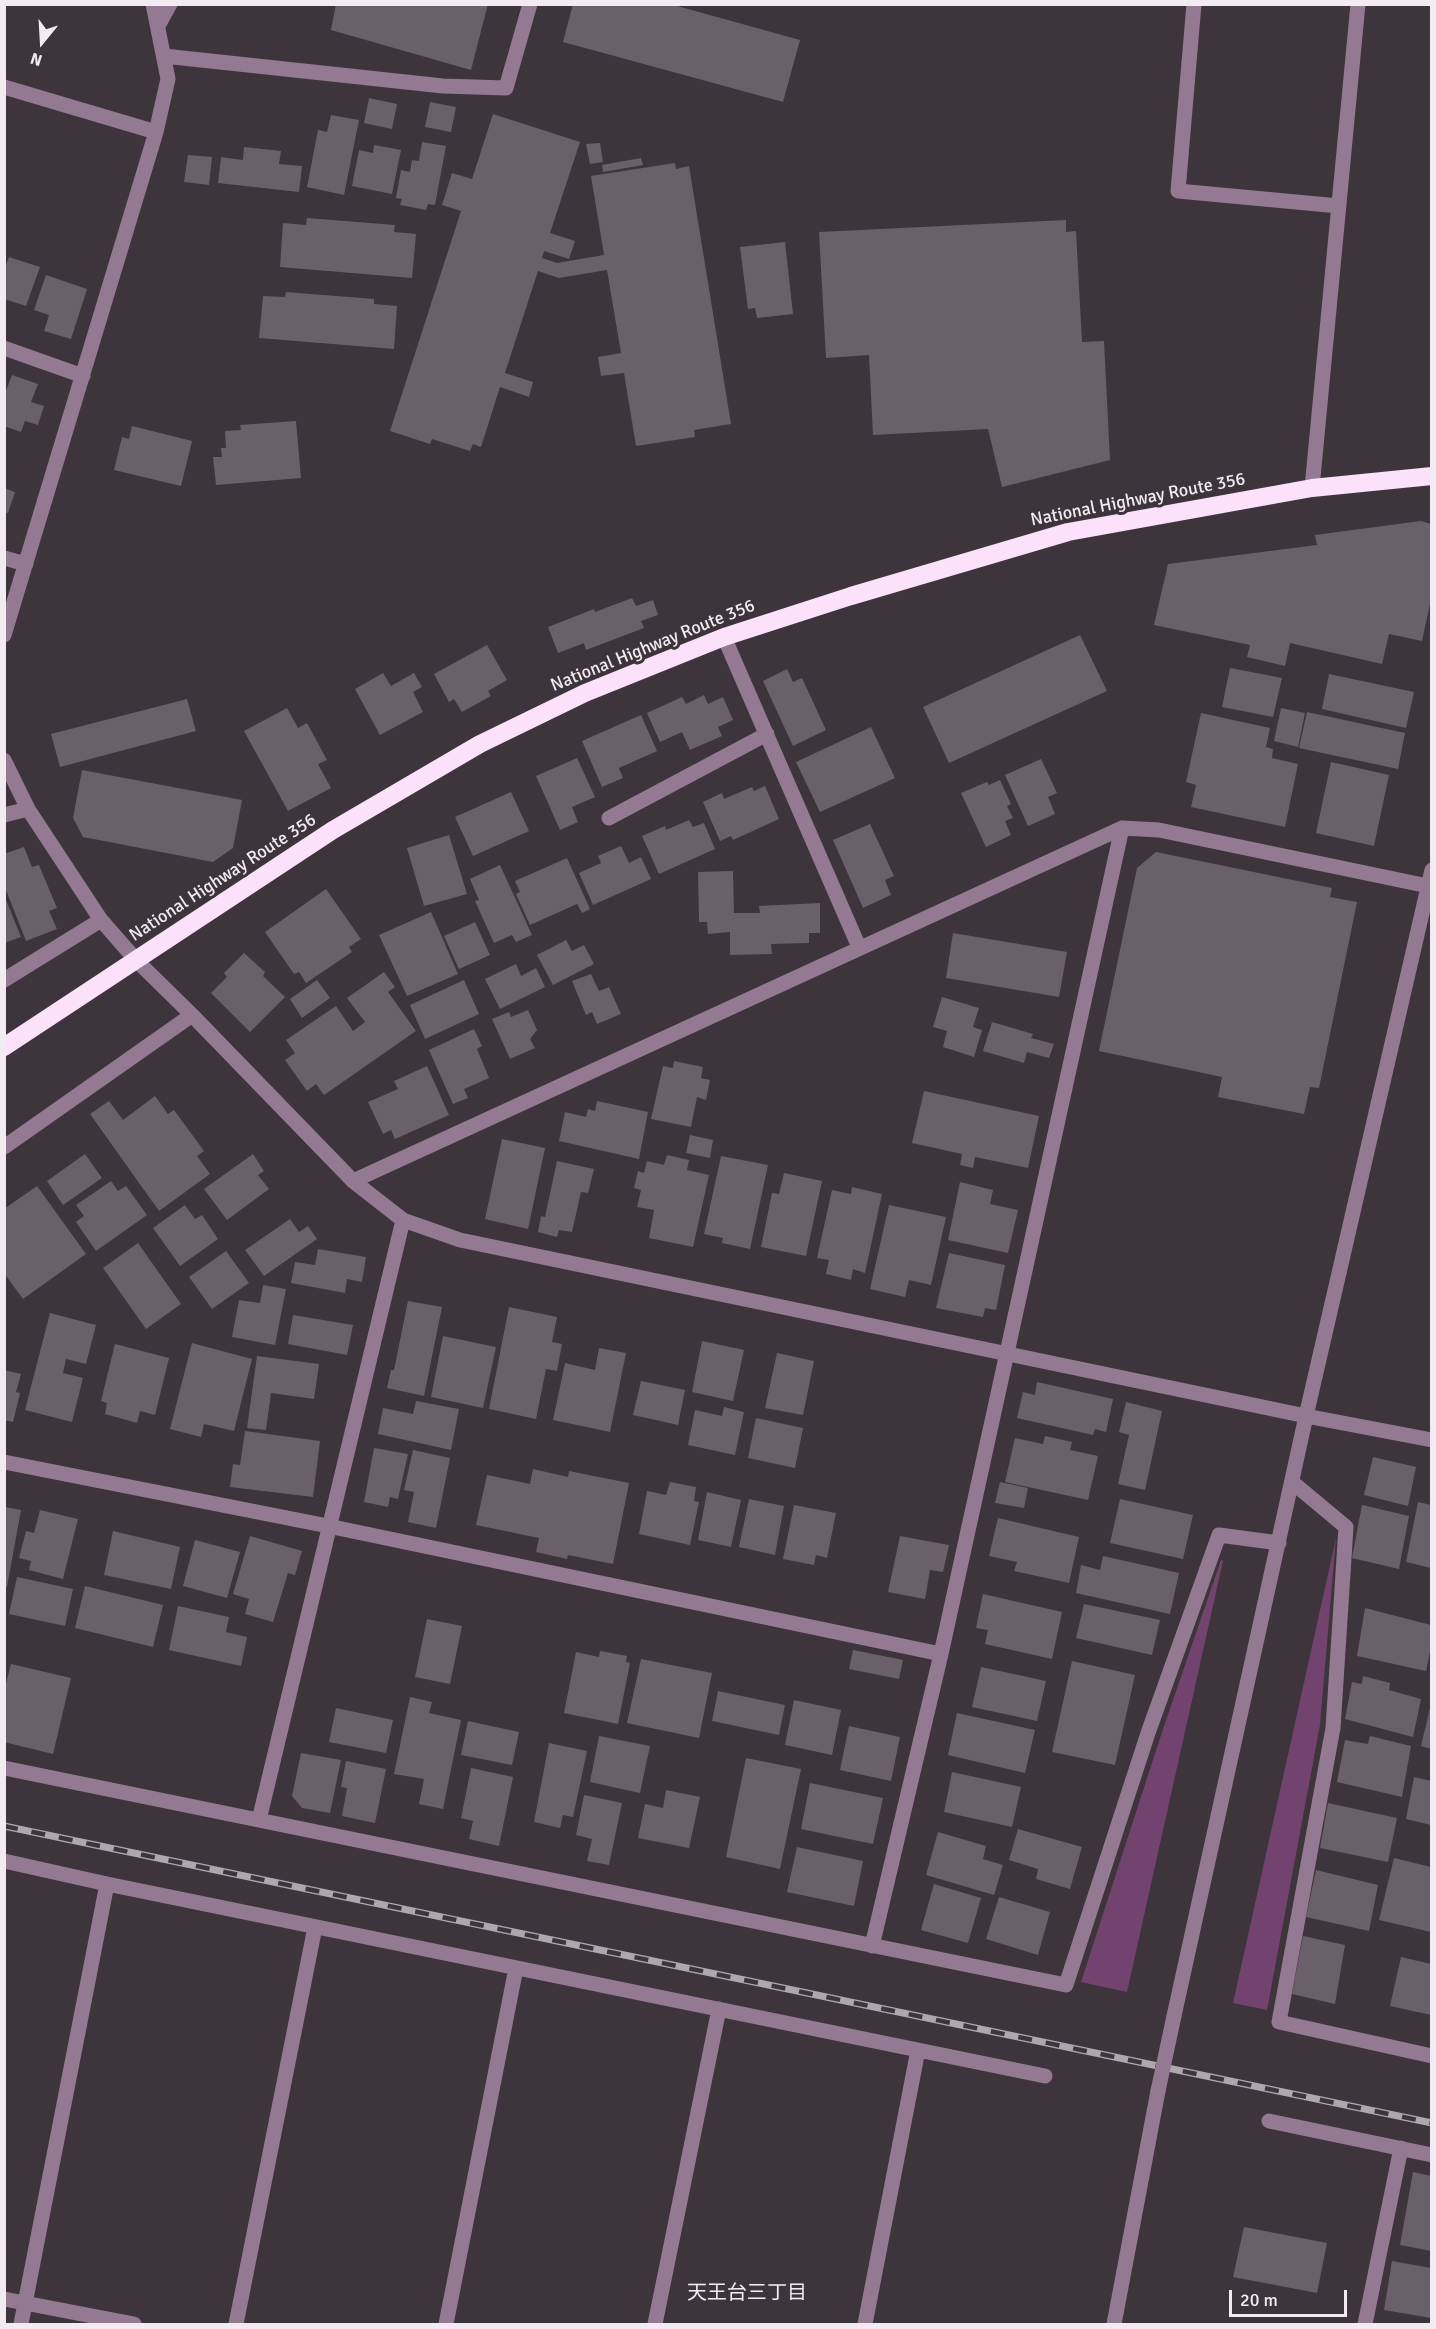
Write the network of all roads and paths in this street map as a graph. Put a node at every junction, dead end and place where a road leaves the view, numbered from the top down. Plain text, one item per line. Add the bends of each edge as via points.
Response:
1 (153, 4) edge
2 (170, 4) edge
3 (530, 4) edge
4 (1194, 4) edge
5 (1358, 4) edge
6 (158, 26) junction
7 (164, 56) junction
8 (4, 87) edge
9 (156, 132) junction
10 (1339, 206) junction
11 (4, 348) edge
12 (83, 376) junction
13 (1431, 476) edge
14 (1312, 488) junction
15 (4, 558) edge
16 (26, 564) junction
17 (4, 635) edge
18 (724, 636) junction
19 (767, 734) junction
20 (4, 760) edge
21 (28, 808) junction
22 (4, 815) edge
23 (609, 818) dead end
24 (1122, 828) junction
25 (1431, 870) edge
26 (1428, 886) junction
27 (101, 920) junction
28 (859, 947) junction
29 (136, 960) junction
30 (4, 980) edge
31 (192, 1015) junction
32 (4, 1047) edge
33 (4, 1147) edge
34 (353, 1181) junction
35 (403, 1220) junction
36 (1006, 1352) junction
37 (1306, 1416) junction
38 (1431, 1440) edge
39 (4, 1462) edge
40 (1292, 1482) junction
41 (328, 1526) junction
42 (1279, 1543) junction
43 (941, 1654) junction
44 (4, 1768) edge
45 (259, 1820) junction
46 (4, 1861) edge
47 (107, 1884) junction
48 (315, 1927) junction
49 (872, 1946) junction
50 (516, 1968) junction
51 (719, 2009) junction
52 (918, 2050) junction
53 (1431, 2056) edge
54 (1045, 2076) dead end
55 (1269, 2121) dead end
56 (1401, 2148) junction
57 (1431, 2155) edge
58 (4, 2299) edge
59 (25, 2303) junction
60 (21, 2325) edge
61 (134, 2325) edge
62 (236, 2325) edge
63 (446, 2325) edge
64 (656, 2325) edge
65 (865, 2325) edge
66 (1113, 2325) edge
67 (1365, 2325) edge

1 - 6 street
2 - 6 street
3 - 7 street via 506,88 443,86
4 - 10 street via 1178,190
5 - 10 street
6 - 7 street
7 - 9 street via 168,80
8 - 9 street
9 - 12 street
10 - 14 street
11 - 12 street
12 - 16 street
13 - 14 highway, National Highway Route 356
14 - 18 highway, National Highway Route 356 via 1068,532
15 - 16 street
16 - 17 street
18 - 19 street
18 - 29 highway, National Highway Route 356 via 585,693 480,744 333,830
19 - 23 street
19 - 28 street
20 - 21 street
21 - 22 street
21 - 27 street
24 - 26 street via 1159,830
24 - 28 street
24 - 36 street
25 - 26 street
26 - 37 street
27 - 29 street
27 - 30 street
28 - 34 street
29 - 31 street
29 - 32 highway, National Highway Route 356
31 - 33 street
31 - 34 street
34 - 35 street
35 - 36 street via 460,1240
35 - 41 street
36 - 37 street
36 - 43 street
37 - 38 street
37 - 40 street
39 - 41 street
40 - 42 street
40 - 53 street via 1346,1527 1333,1728 1279,2022
41 - 43 street
41 - 45 street
42 - 49 street via 1220,1535 1148,1732 1066,1985
42 - 66 street, bridge via 1158,2091
43 - 49 street
44 - 45 street
45 - 49 street
46 - 47 street
47 - 48 street
47 - 59 street
48 - 50 street
48 - 62 street
50 - 51 street
50 - 63 street
51 - 52 street
51 - 64 street
52 - 54 street
52 - 65 street
55 - 56 street
56 - 57 street
56 - 67 street
58 - 59 street
59 - 60 street
59 - 61 street

